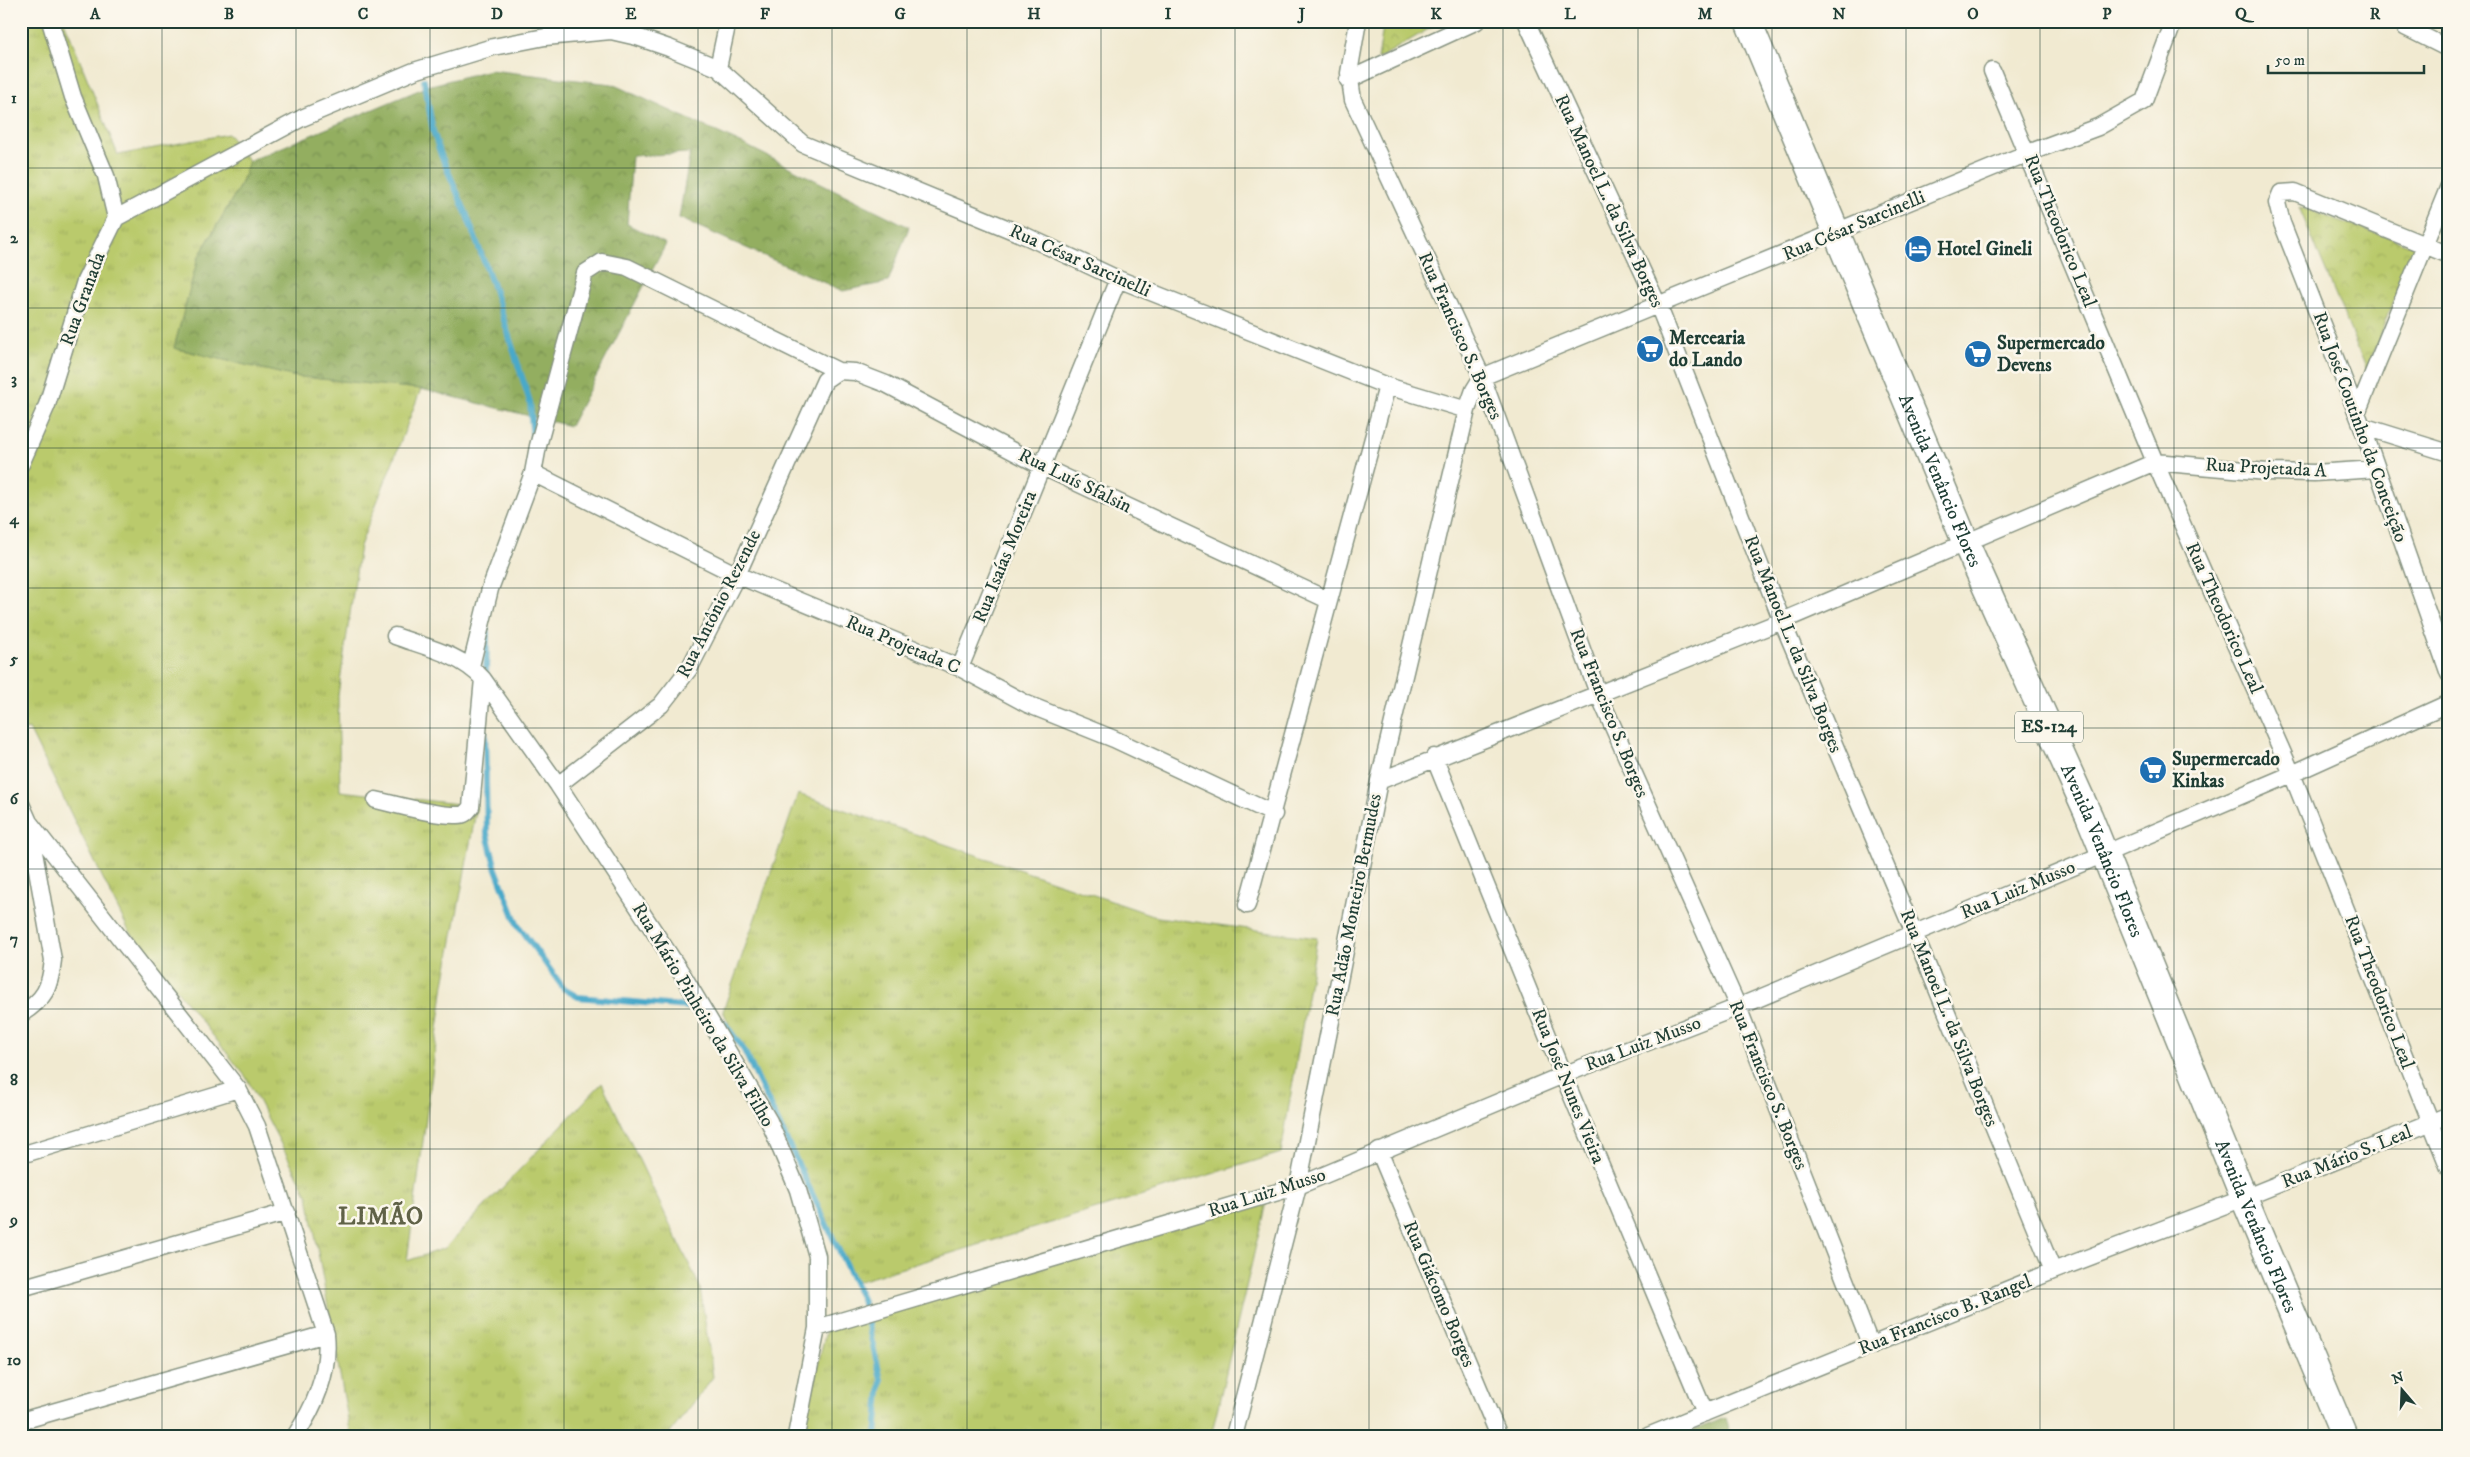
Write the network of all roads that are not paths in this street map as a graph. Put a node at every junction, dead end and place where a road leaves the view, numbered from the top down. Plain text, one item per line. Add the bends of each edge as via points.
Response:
1 (50, 21) edge
2 (728, 21) edge
3 (1358, 21) edge
4 (1477, 21) edge
5 (1526, 21) edge
6 (1748, 21) edge
7 (2174, 21) edge
8 (2401, 21) edge
9 (2449, 49) edge
10 (718, 68) junction
11 (1992, 71) dead end
12 (1348, 80) junction
13 (2028, 153) junction
14 (2449, 186) edge
15 (116, 218) junction
16 (1836, 233) junction
17 (2424, 246) junction
18 (2449, 254) edge
19 (1118, 279) junction
20 (1659, 307) junction
21 (831, 376) junction
22 (1482, 378) junction
23 (1386, 386) junction
24 (1467, 410) junction
25 (2359, 420) junction
26 (2449, 453) edge
27 (2155, 462) junction
28 (21, 464) edge
29 (1043, 467) junction
30 (2377, 468) junction
31 (533, 473) junction
32 (1965, 541) junction
33 (737, 575) junction
34 (1328, 600) junction
35 (1782, 621) junction
36 (395, 636) dead end
37 (471, 666) junction
38 (960, 668) junction
39 (2449, 674) edge
40 (483, 679) junction
41 (1598, 693) junction
42 (2449, 703) edge
43 (1434, 758) junction
44 (2292, 774) junction
45 (1379, 781) junction
46 (558, 785) junction
47 (376, 800) dead end
48 (21, 804) edge
49 (1274, 814) junction
50 (29, 822) junction
51 (2104, 854) junction
52 (1248, 906) dead end
53 (1914, 933) junction
54 (1738, 1007) junction
55 (21, 1014) edge
56 (1562, 1075) junction
57 (238, 1089) junction
58 (2449, 1115) edge
59 (2430, 1123) junction
60 (1379, 1152) junction
61 (21, 1155) edge
62 (2449, 1168) edge
63 (1298, 1186) junction
64 (2244, 1198) junction
65 (287, 1212) junction
66 (2052, 1271) junction
67 (21, 1288) edge
68 (817, 1328) junction
69 (326, 1334) junction
70 (1871, 1346) junction
71 (1705, 1413) junction
72 (21, 1421) edge
73 (295, 1436) edge
74 (796, 1436) edge
75 (1234, 1436) edge
76 (1499, 1436) edge
77 (1648, 1436) edge
78 (2344, 1436) edge

1 - 15 street via 73,97 106,176
2 - 10 street
3 - 12 street
4 - 12 street
5 - 20 street, Rua Manoel L. da Silva Borges
6 - 16 main road, Avenida Venâncio Flores / ES-124
7 - 13 street, Rua César Sarcinelli via 2144,101 2098,127
8 - 9 street via 2405,27
10 - 15 street via 645,40 611,31 545,37 493,47 414,71 302,118
10 - 19 street, Rua César Sarcinelli via 803,144 1028,237
11 - 13 street, Rua Theodorico Leal
12 - 22 street, Rua Francisco S. Borges via 1353,100
13 - 16 street, Rua César Sarcinelli
13 - 27 street, Rua Theodorico Leal
14 - 17 street
15 - 28 street, Rua Granada via 85,281 47,405
16 - 20 street, Rua César Sarcinelli
16 - 32 main road, Avenida Venâncio Flores / ES-124
17 - 18 street
17 - 25 street
17 - 25 street, Rua José Coutinho da Conceição via 2295,192 2281,193 2277,203
19 - 23 street, Rua César Sarcinelli
19 - 29 street, Rua Isaías Moreira
20 - 22 street, Rua César Sarcinelli
20 - 35 street, Rua Manoel L. da Silva Borges
21 - 29 street, Rua Luís Sfalsin via 855,372 886,384
21 - 31 street, Rua Luís Sfalsin via 627,267 602,262 585,273
21 - 33 street, Rua Antônio Rezende
22 - 24 street, Rua Adão Monteiro Bermudes
22 - 41 street, Rua Francisco S. Borges
23 - 24 street, Rua César Sarcinelli
23 - 34 street
24 - 45 street, Rua Adão Monteiro Bermudes
25 - 26 street
25 - 30 street, Rua José Coutinho da Conceição
27 - 30 street, Rua Projetada A via 2314,473
27 - 32 street
27 - 44 street, Rua Theodorico Leal
29 - 34 street, Rua Luís Sfalsin
29 - 38 street, Rua Isaías Moreira
30 - 39 street, Rua José Coutinho da Conceição
31 - 33 street, Rua Projetada C
31 - 37 street, Rua Luís Sfalsin via 490,588
32 - 35 street
32 - 51 main road, Avenida Venâncio Flores / ES-124
33 - 38 street, Rua Projetada C
33 - 46 street, Rua Antônio Rezende via 689,670 676,688 661,705
34 - 49 street
35 - 41 street
35 - 53 street, Rua Manoel L. da Silva Borges
36 - 37 street
37 - 40 street, Rua Mário Pinheiro da Silva Filho
38 - 49 street, Rua Projetada C via 1026,704 1114,739
40 - 46 street, Rua Mário Pinheiro da Silva Filho
40 - 47 street via 471,807 467,813 460,816
41 - 43 street
41 - 54 street, Rua Francisco S. Borges
42 - 44 street, Rua Luiz Musso
43 - 45 street
43 - 56 street, Rua José Nunes Vieira
44 - 51 street, Rua Luiz Musso
44 - 59 street, Rua Theodorico Leal
45 - 63 street, Rua Adão Monteiro Bermudes
46 - 68 street, Rua Mário Pinheiro da Silva Filho via 684,977 769,1121 798,1190 817,1256
48 - 50 street
49 - 52 street
50 - 55 street via 54,960 44,995 36,1005
50 - 57 street
51 - 53 street, Rua Luiz Musso
51 - 64 main road, Avenida Venâncio Flores / ES-124
53 - 54 street, Rua Luiz Musso
53 - 66 street, Rua Manoel L. da Silva Borges
54 - 56 street, Rua Luiz Musso
54 - 70 street, Rua Francisco S. Borges
56 - 60 street, Rua Luiz Musso
56 - 71 street, Rua José Nunes Vieira
57 - 61 street
57 - 65 street via 258,1126
58 - 59 street, Rua Mário S. Leal
59 - 62 street, Rua Theodorico Leal
59 - 64 street, Rua Mário S. Leal
60 - 63 street, Rua Luiz Musso
60 - 76 street, Rua Giácomo Borges
63 - 68 street, Rua Luiz Musso
63 - 75 street, Rua Adão Monteiro Bermudes
64 - 66 street, Rua Francisco B. Rangel
64 - 78 main road, Avenida Venâncio Flores / ES-124
65 - 67 street
65 - 69 street
66 - 70 street, Rua Francisco B. Rangel
68 - 74 street, Rua Mário Pinheiro da Silva Filho
69 - 72 street
69 - 73 street via 328,1355 325,1371 309,1415
70 - 71 street, Rua Francisco B. Rangel
71 - 77 street, Rua Francisco B. Rangel

